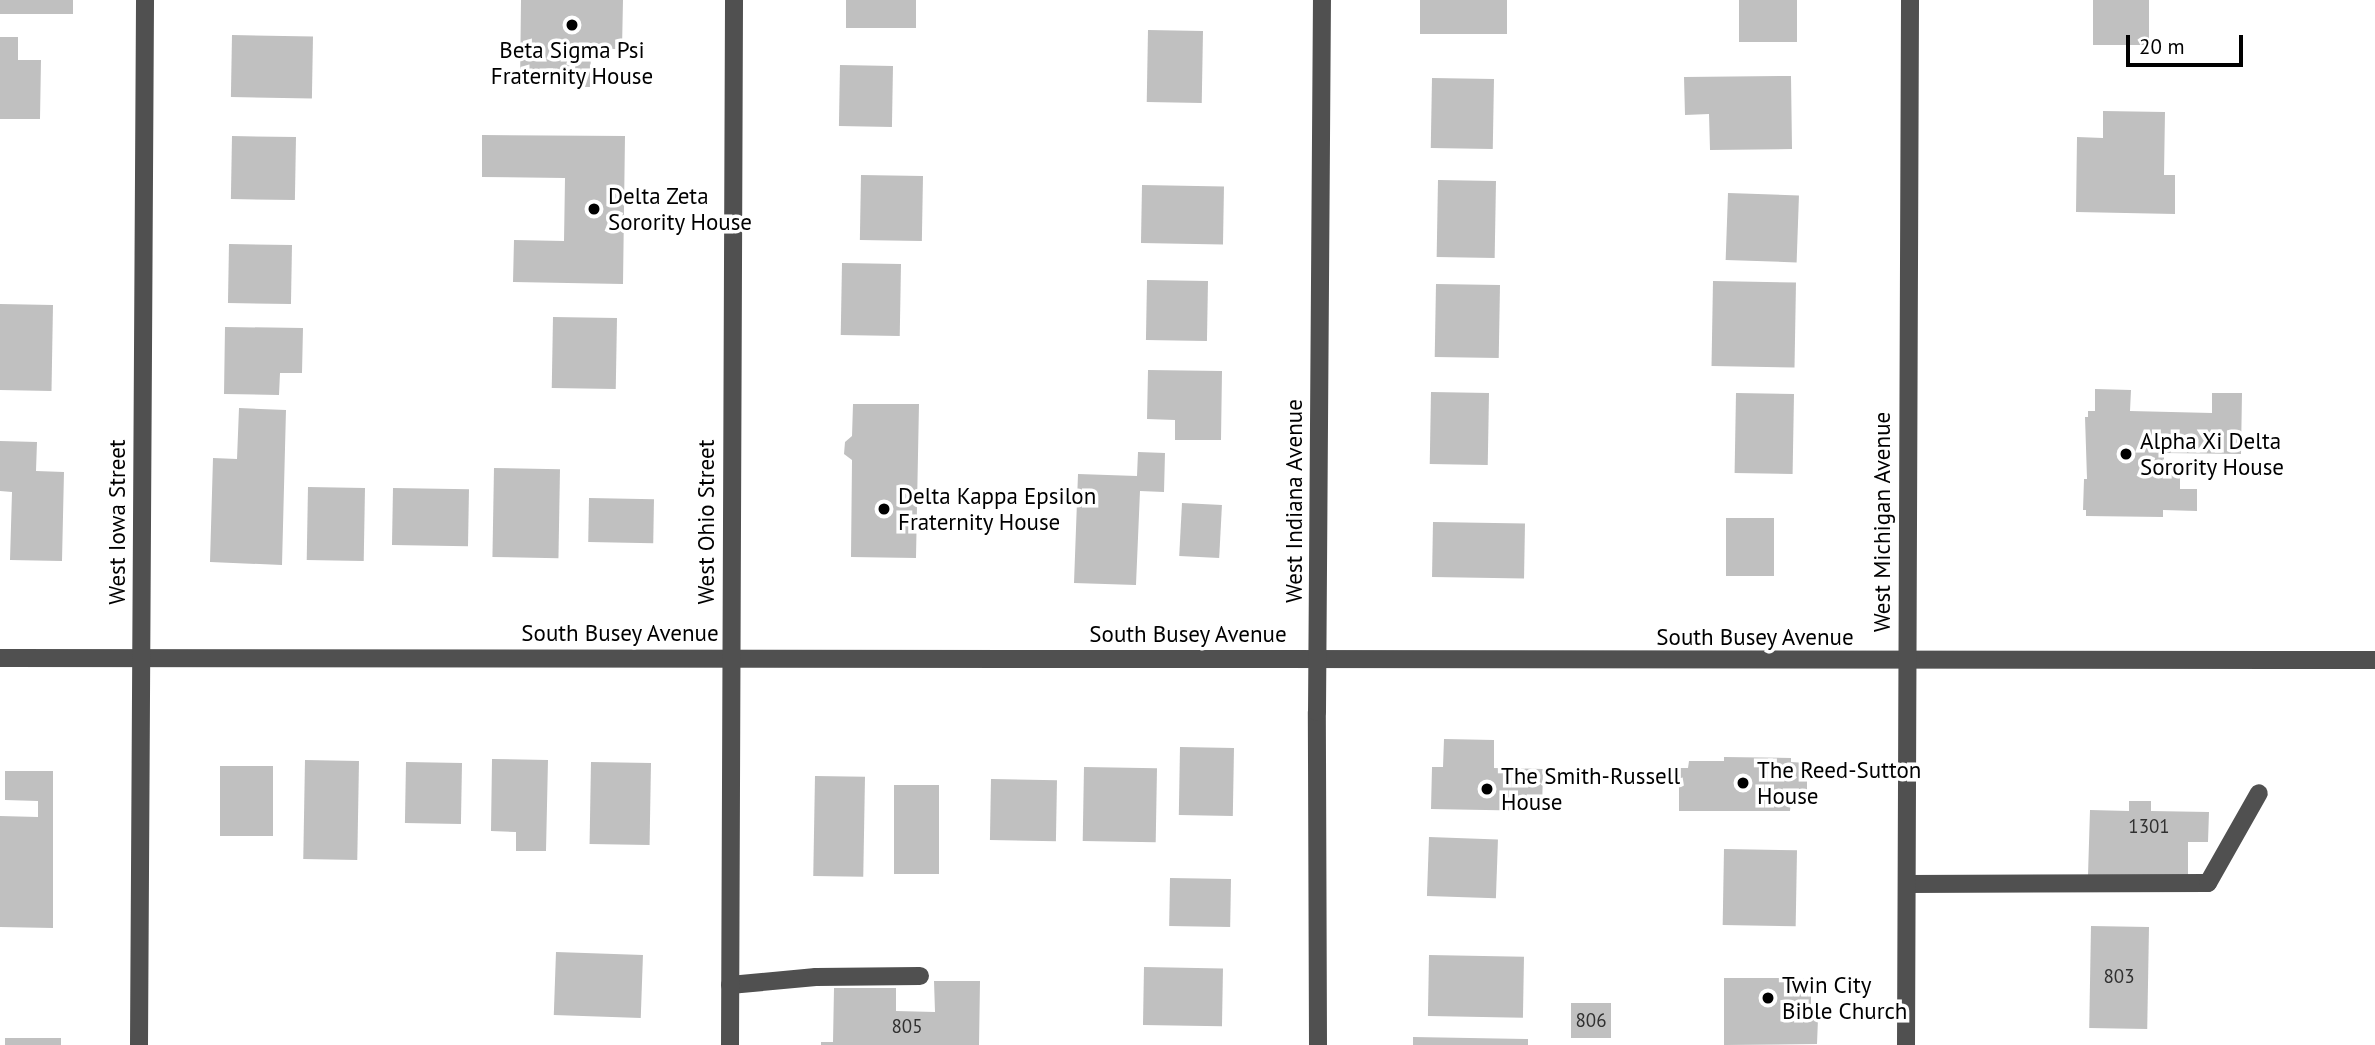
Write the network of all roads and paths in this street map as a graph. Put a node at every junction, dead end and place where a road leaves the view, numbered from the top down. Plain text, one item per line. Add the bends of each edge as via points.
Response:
1 (145, 0) edge
2 (734, 0) edge
3 (1322, 0) edge
4 (1910, 0) edge
5 (0, 658) edge
6 (140, 658) junction
7 (730, 658) junction
8 (1318, 660) junction
9 (2375, 660) edge
10 (1906, 662) junction
11 (2259, 793) dead end
12 (1907, 884) junction
13 (920, 976) dead end
14 (730, 985) junction
15 (139, 1045) edge
16 (730, 1045) edge
17 (1318, 1045) edge
18 (1906, 1045) edge

1 - 6 street, West Iowa Street
2 - 7 street, West Ohio Street
3 - 8 street, West Indiana Avenue
4 - 10 street, West Michigan Avenue
5 - 6 street, South Busey Avenue
6 - 7 street, South Busey Avenue
6 - 15 street, West Iowa Street
7 - 8 street, South Busey Avenue
7 - 14 street, West Ohio Street
8 - 10 street, South Busey Avenue
8 - 17 street, West Indiana Avenue
9 - 10 street, South Busey Avenue
10 - 12 street, West Michigan Avenue
11 - 12 street via 2208,883
12 - 18 street, West Michigan Avenue
13 - 14 street via 816,977
14 - 16 street, West Ohio Street

